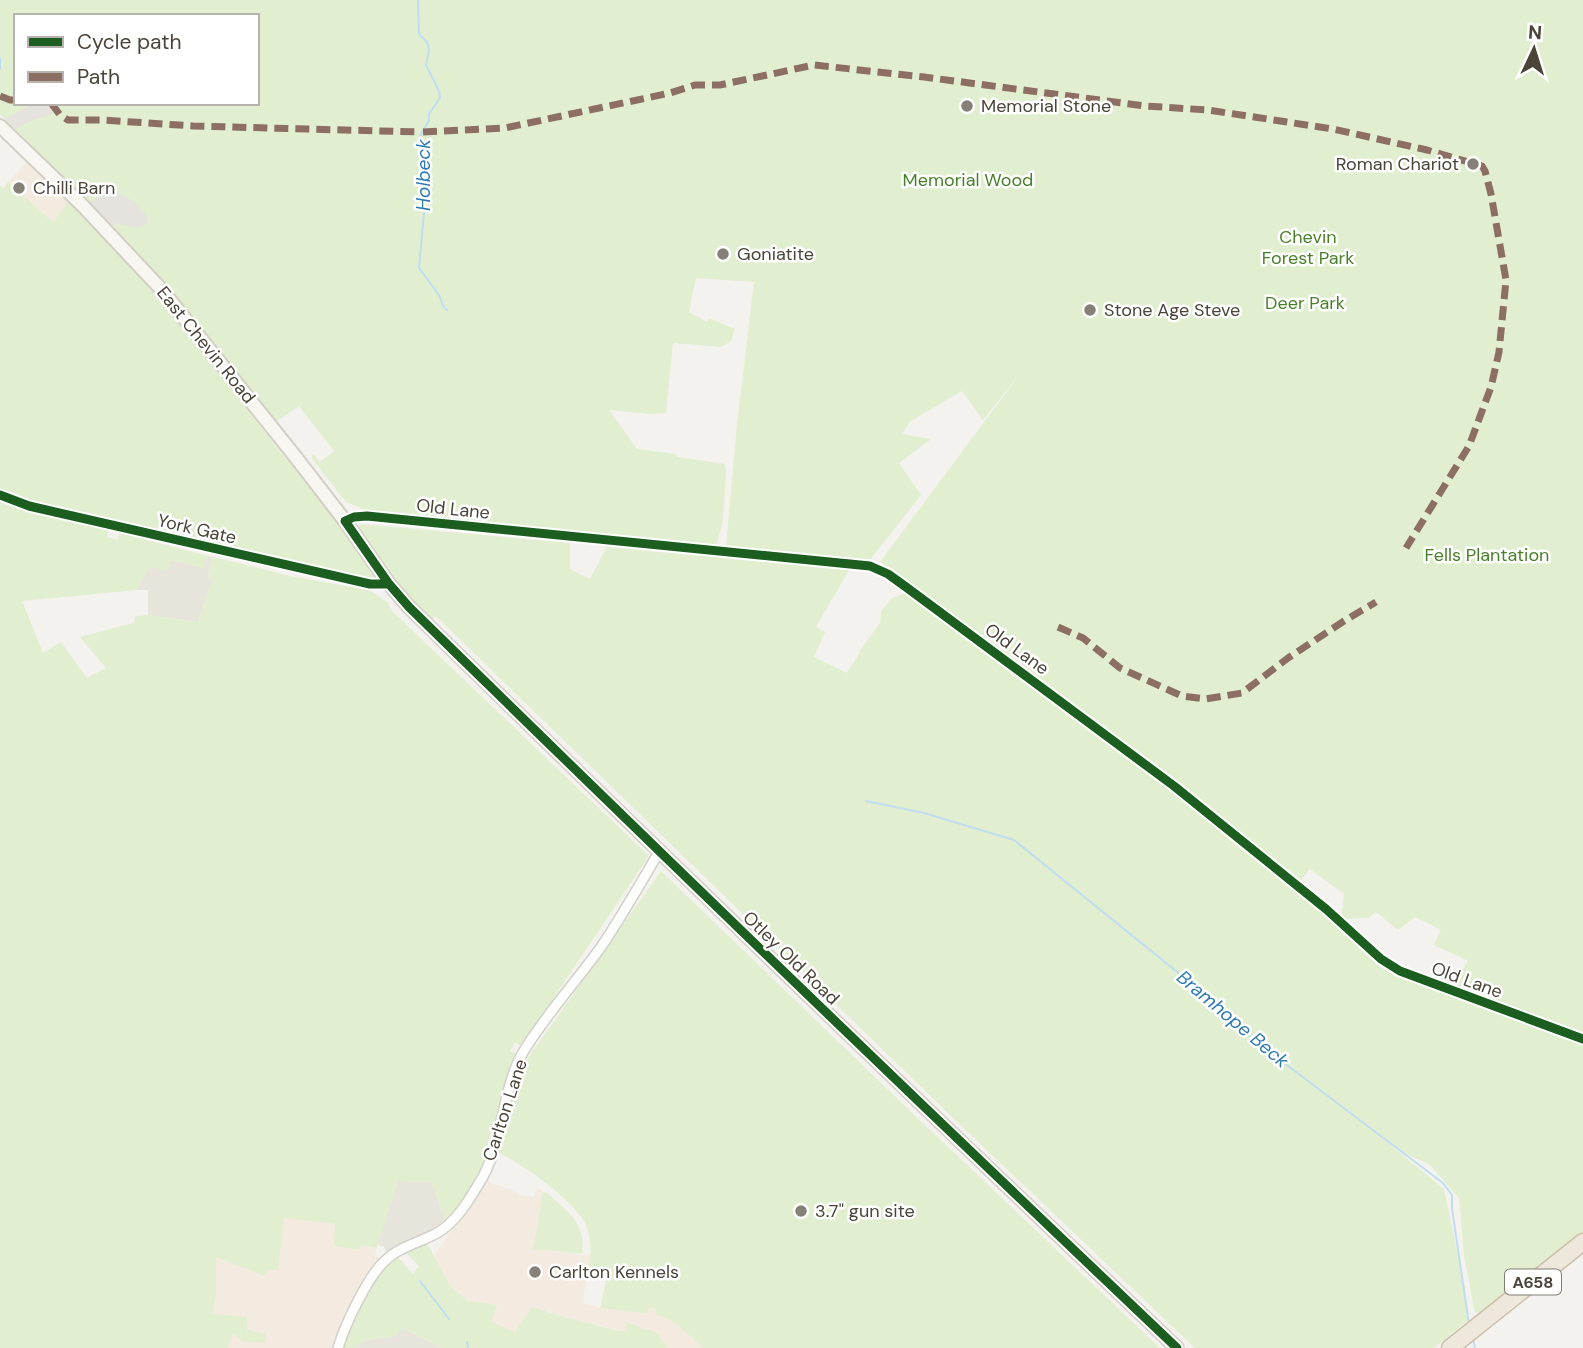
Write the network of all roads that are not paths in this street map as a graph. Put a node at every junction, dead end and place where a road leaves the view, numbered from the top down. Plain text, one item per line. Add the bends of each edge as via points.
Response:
1 (0, 126) edge
2 (0, 495) edge
3 (345, 522) junction
4 (389, 584) junction
5 (659, 852) junction
6 (1583, 1039) edge
7 (1583, 1242) edge
8 (1455, 1344) edge
9 (338, 1348) edge
10 (1177, 1348) edge

1 - 3 street, East Chevin Road via 161,289
2 - 4 street, York Gate via 29,506 277,564
3 - 4 street, East Chevin Road
3 - 6 street, Old Lane via 367,516 880,569 1174,786 1381,959 1400,971
4 - 5 street, Otley Old Road
5 - 9 street, Carlton Lane via 601,947 521,1056 492,1157 480,1182 440,1232 385,1260 353,1312
5 - 10 street, Otley Old Road
7 - 8 highway, A658

